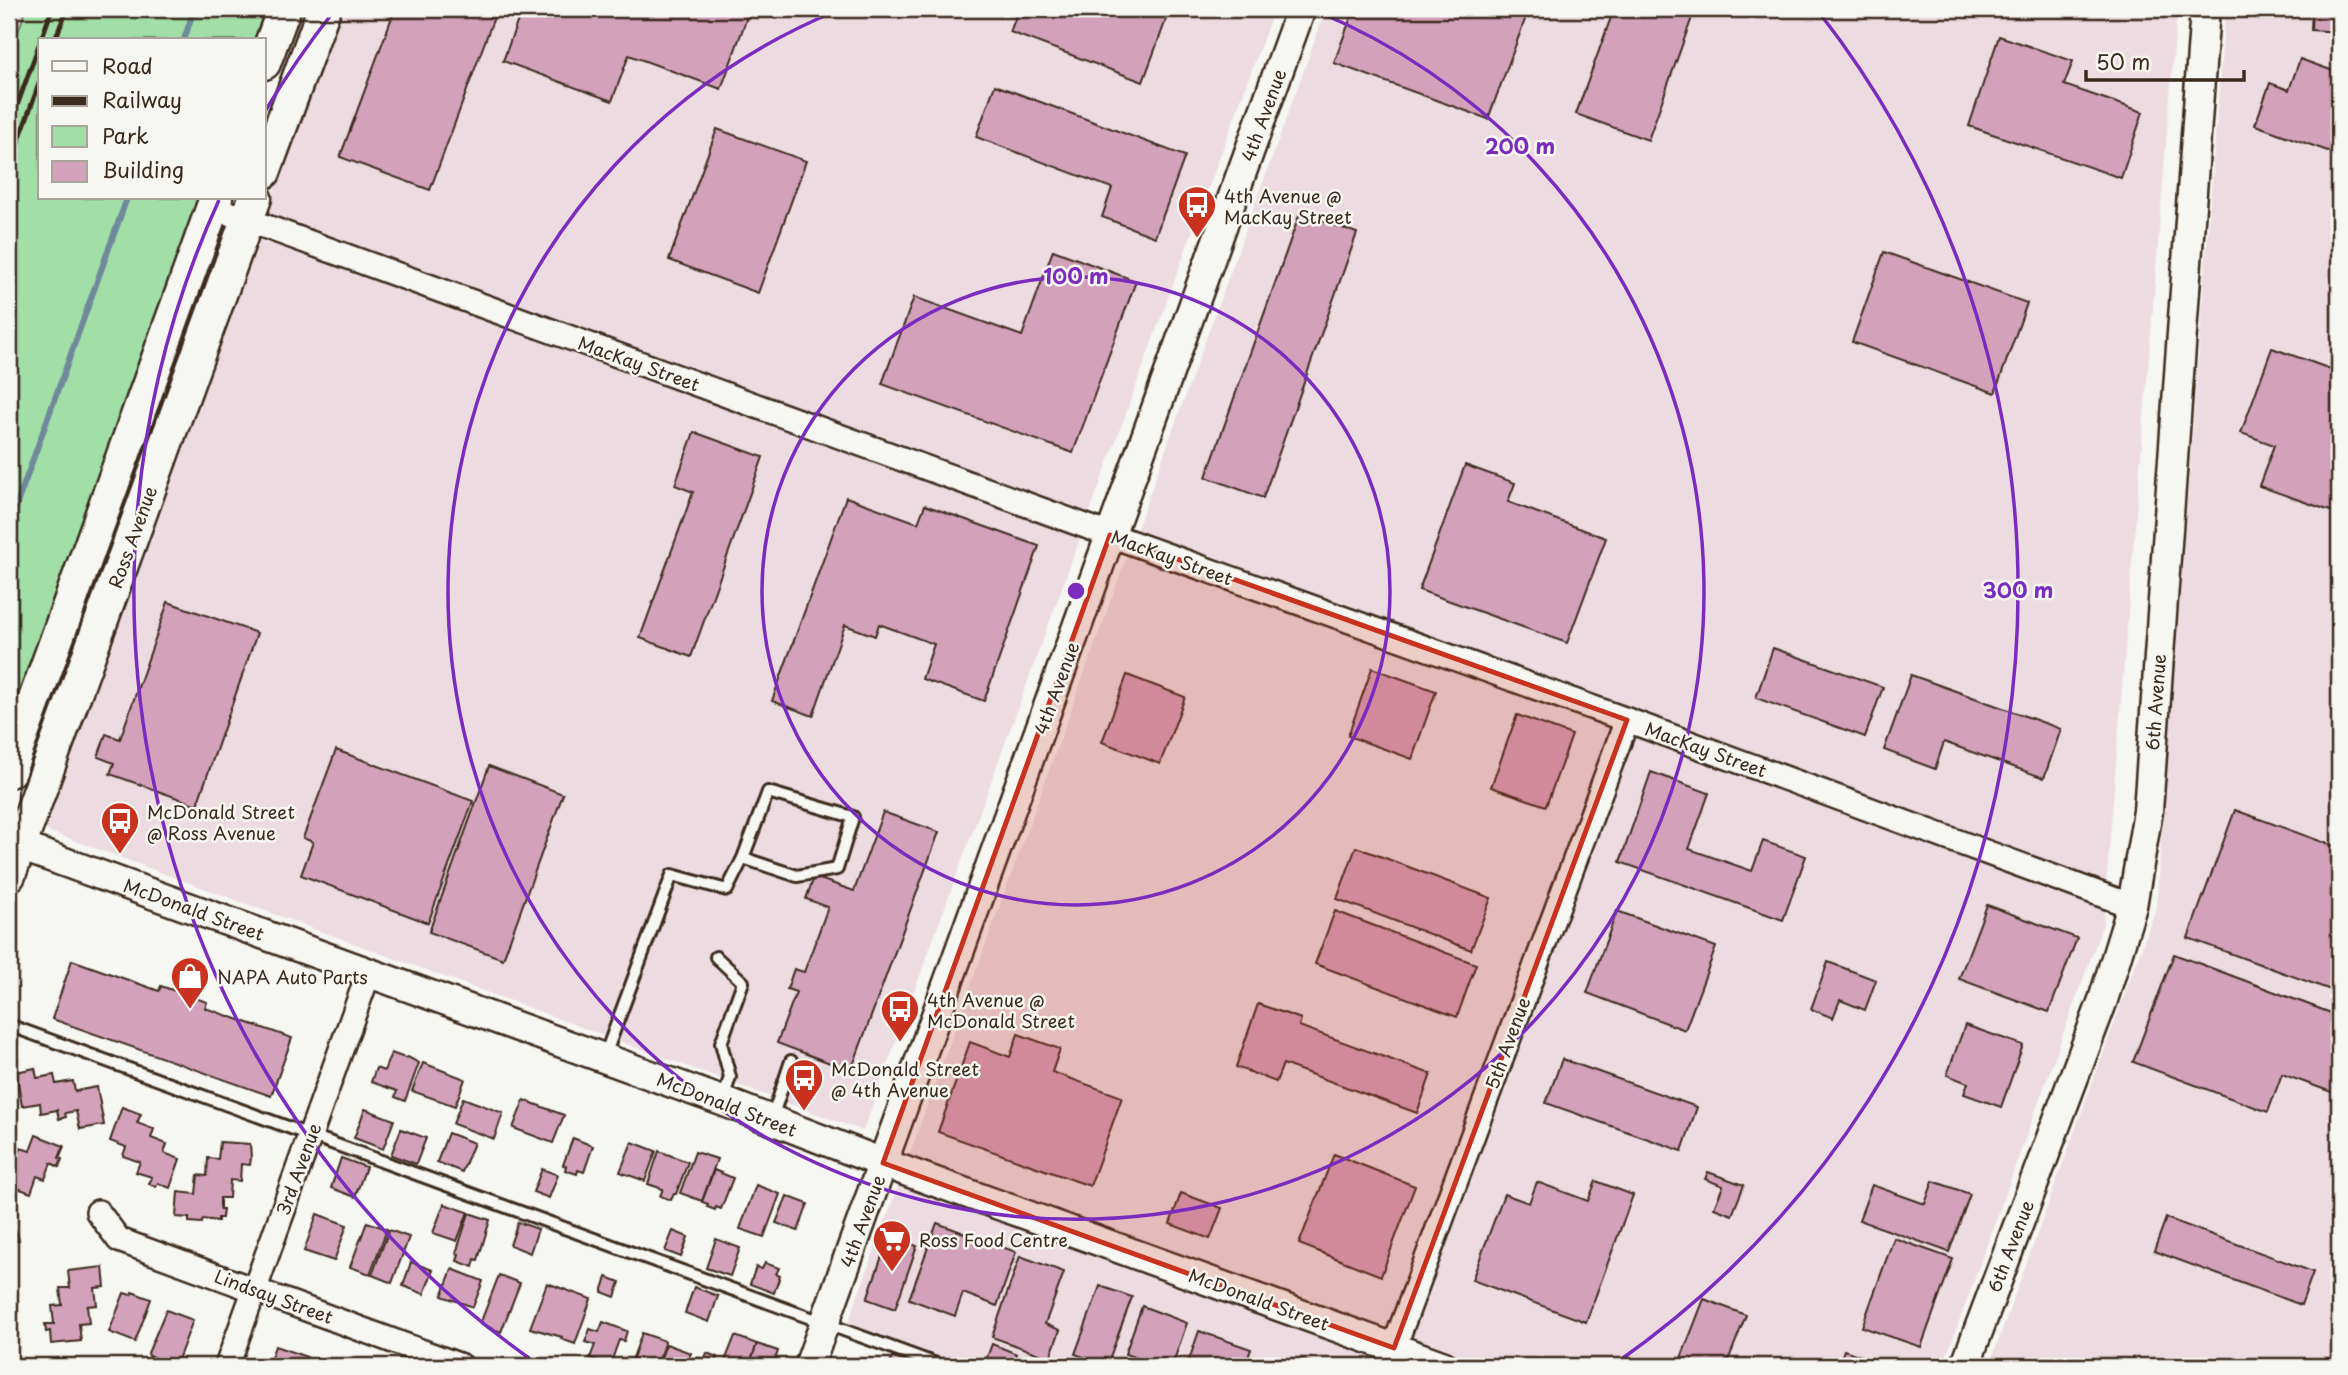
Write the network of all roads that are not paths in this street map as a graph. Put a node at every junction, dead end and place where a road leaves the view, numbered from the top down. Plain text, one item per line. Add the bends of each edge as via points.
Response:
1 (284, 9) edge
2 (324, 9) edge
3 (1301, 9) edge
4 (2201, 10) edge
5 (266, 58) edge
6 (266, 167) edge
7 (214, 203) edge
8 (251, 209) edge
9 (1110, 535) junction
10 (1627, 720) junction
11 (9, 771) edge
12 (14, 844) edge
13 (743, 858) junction
14 (9, 875) edge
15 (2132, 906) junction
16 (716, 957) dead end
17 (369, 972) junction
18 (9, 1040) edge
19 (604, 1058) junction
20 (791, 1061) dead end
21 (722, 1101) junction
22 (771, 1120) junction
23 (310, 1135) junction
24 (883, 1163) junction
25 (98, 1212) dead end
26 (255, 1288) junction
27 (825, 1324) junction
28 (1391, 1357) edge
29 (227, 1366) edge
30 (461, 1366) edge
31 (809, 1366) edge
32 (942, 1366) edge
33 (1444, 1366) edge
34 (1965, 1366) edge

1 - 5 main road
2 - 6 main road
3 - 9 street, 4th Avenue
4 - 15 street, 6th Avenue via 2148,811
7 - 8 street, MacKay Street
7 - 11 main road, Ross Avenue
8 - 9 street, MacKay Street
8 - 12 main road, Ross Avenue
9 - 10 street, MacKay Street
9 - 24 street, 4th Avenue
10 - 15 street, MacKay Street
10 - 28 street, 5th Avenue
12 - 14 main road, Ross Avenue
12 - 17 street, McDonald Street
13 - 13 lane via 768,792 853,817 837,869 797,876
13 - 19 lane via 727,890 672,875
15 - 34 street, 6th Avenue via 2103,1000
16 - 21 lane via 743,982 721,1044 730,1077
17 - 19 street, McDonald Street
17 - 23 street, 3rd Avenue
18 - 23 lane via 14,1027
19 - 21 street, McDonald Street
20 - 22 lane
21 - 22 street, McDonald Street
22 - 24 street, McDonald Street
23 - 26 street, 3rd Avenue
23 - 27 lane
24 - 27 street, 4th Avenue
24 - 28 street, McDonald Street
25 - 26 street, Lindsay Street via 119,1240
26 - 29 street, 3rd Avenue
26 - 30 street, Lindsay Street
27 - 31 street, 4th Avenue
27 - 32 lane
28 - 33 street, McDonald Street

